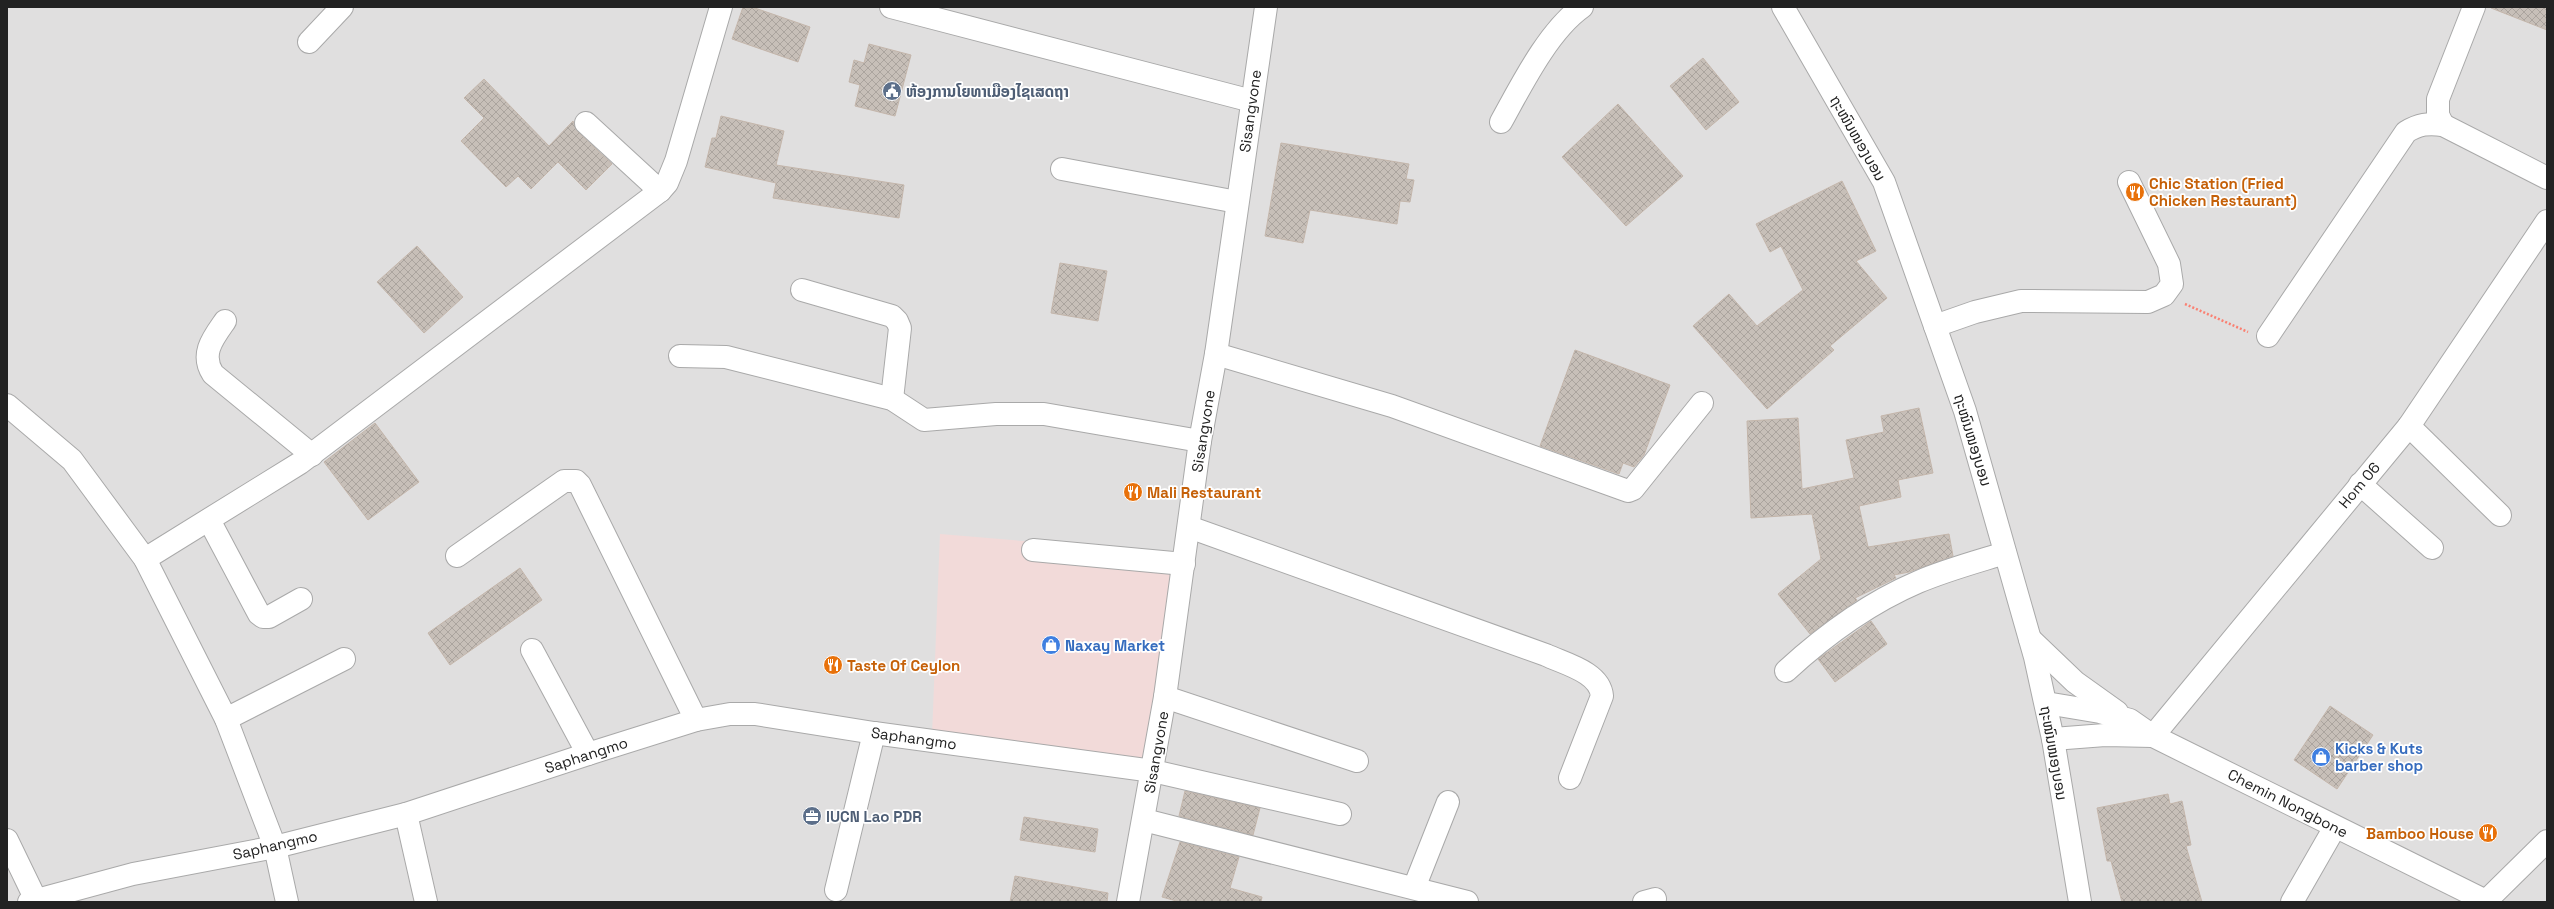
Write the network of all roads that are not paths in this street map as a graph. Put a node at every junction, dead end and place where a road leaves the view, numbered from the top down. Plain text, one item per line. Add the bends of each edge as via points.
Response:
1 (342, 7) edge
2 (721, 7) edge
3 (891, 7) edge
4 (1266, 7) edge
5 (1582, 7) edge
6 (1783, 7) edge
7 (2474, 7) edge
8 (914, 10) edge
9 (309, 42) dead end
10 (1252, 101) junction
11 (1501, 122) dead end
12 (586, 123) dead end
13 (2443, 125) junction
14 (1062, 169) dead end
15 (2547, 178) edge
16 (2129, 182) dead end
17 (660, 191) junction
18 (1237, 202) junction
19 (2547, 221) edge
20 (802, 290) dead end
21 (225, 321) dead end
22 (1936, 326) junction
23 (2268, 336) road end
24 (1216, 354) junction
25 (680, 356) dead end
26 (892, 399) junction
27 (1702, 403) dead end
28 (7, 405) edge
29 (2409, 426) junction
30 (1200, 441) junction
31 (312, 454) junction
32 (2360, 484) junction
33 (2500, 515) dead end
34 (209, 520) junction
35 (1188, 527) junction
36 (2432, 548) dead end
37 (1033, 550) dead end
38 (2005, 553) junction
39 (457, 556) dead end
40 (146, 559) junction
41 (1184, 564) junction
42 (301, 599) dead end
43 (2030, 639) junction
44 (532, 650) dead end
45 (344, 659) dead end
46 (1786, 671) dead end
47 (1165, 697) junction
48 (2046, 703) junction
49 (226, 719) junction
50 (696, 720) junction
51 (2130, 720) junction
52 (874, 733) junction
53 (2153, 736) junction
54 (2053, 739) junction
55 (588, 754) junction
56 (1357, 761) dead end
57 (1153, 770) junction
58 (1570, 778) dead end
59 (1448, 802) dead end
60 (406, 814) junction
61 (1340, 814) dead end
62 (1144, 820) junction
63 (2335, 827) junction
64 (7, 840) edge
65 (2547, 842) edge
66 (275, 847) junction
67 (1414, 888) junction
68 (836, 890) dead end
69 (32, 901) edge
70 (287, 902) edge
71 (426, 902) edge
72 (1128, 902) edge
73 (1467, 902) edge
74 (2080, 902) edge
75 (2292, 902) edge
76 (2486, 902) edge

1 - 9 street
2 - 17 street via 676,161 667,183
3 - 8 street
4 - 10 street, Sisangvone
5 - 11 street via 1569,16 1531,69
6 - 22 street, ຖະໜົນໜອງບອນ via 1884,182
7 - 13 street via 2438,99 2438,115
8 - 10 street
10 - 18 street, Sisangvone
12 - 17 street
13 - 15 street
13 - 23 street via 2427,123 2406,132
14 - 18 street
16 - 22 street via 2169,264 2172,284 2164,295 2148,302 2021,301 1975,312
17 - 31 street
18 - 24 street, Sisangvone
19 - 29 street, Hom 06
20 - 26 street via 892,316 897,320 900,328
21 - 31 street via 212,339 207,354 207,366 213,374
22 - 38 street, ຖະໜົນໜອງບອນ via 1965,411
24 - 27 street via 1392,406 1628,492
24 - 30 street, Sisangvone
25 - 26 street via 726,357
26 - 30 street via 924,420 996,414 1044,414
28 - 40 street via 72,460
29 - 32 street, Hom 06
29 - 33 street
30 - 35 street, Sisangvone
31 - 34 street
32 - 36 street
32 - 53 street, Hom 06
34 - 40 street
34 - 42 street via 259,614 269,617
35 - 41 street, Sisangvone
35 - 58 street via 1546,655 1595,678 1601,687 1602,696
37 - 41 street
38 - 43 street, ຖະໜົນໜອງບອນ
38 - 46 street via 1918,582 1860,613 1808,651
39 - 50 street via 564,481 576,481 584,492
40 - 49 street
41 - 47 street, Sisangvone
43 - 48 street, ຖະໜົນໜອງບອນ
43 - 51 street via 2075,682
44 - 55 street
45 - 49 street
47 - 56 street
47 - 57 street, Sisangvone
48 - 51 street, Chemin Nongbone
48 - 54 street, ຖະໜົນໜອງບອນ
49 - 66 street
50 - 52 street, Saphangmo via 730,714 755,714
50 - 55 street, Saphangmo
51 - 53 street, Chemin Nongbone
52 - 57 street, Saphangmo
52 - 68 street
53 - 54 street, Chemin Nongbone via 2105,735
53 - 63 street, Chemin Nongbone
54 - 74 street, ຖະໜົນໜອງບອນ
55 - 60 street, Saphangmo
57 - 61 street, Saphangmo
57 - 62 street, Sisangvone
59 - 67 street
60 - 66 street, Saphangmo
60 - 71 street
62 - 67 street
62 - 72 street, Sisangvone
63 - 75 street
63 - 76 street, Chemin Nongbone
64 - 69 street
65 - 76 street
66 - 69 street, Saphangmo via 133,874
66 - 70 street
67 - 73 street

